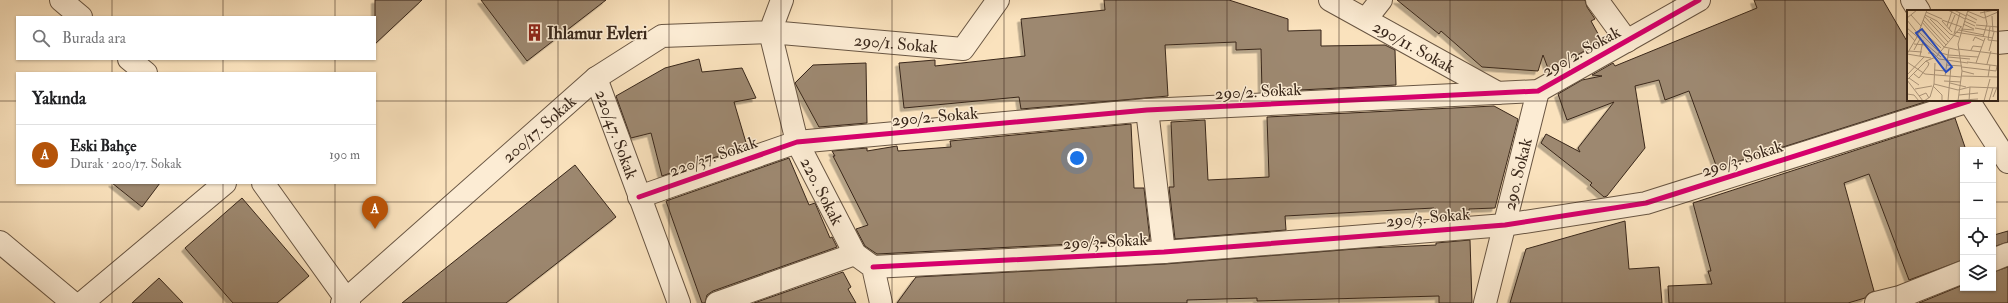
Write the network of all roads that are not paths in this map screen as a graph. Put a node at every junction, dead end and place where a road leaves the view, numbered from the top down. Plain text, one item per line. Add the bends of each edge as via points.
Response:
1 (782, 0) edge
2 (998, 0) edge
3 (1330, 0) edge
4 (1381, 0) edge
5 (1597, 0) edge
6 (1699, 0) edge
7 (1912, 0) edge
8 (64, 1) edge
9 (1918, 10) edge
10 (80, 16) edge
11 (1366, 19) junction
12 (770, 32) junction
13 (1627, 41) junction
14 (2008, 42) edge
15 (1998, 43) edge
16 (130, 60) edge
17 (145, 72) edge
18 (596, 78) junction
19 (1538, 91) junction
20 (1498, 93) junction
21 (1965, 101) edge
22 (1969, 101) edge
23 (1147, 110) junction
24 (797, 142) junction
25 (2008, 162) edge
26 (224, 184) edge
27 (265, 184) edge
28 (639, 197) junction
29 (1505, 225) junction
30 (0, 242) edge
31 (1164, 252) junction
32 (854, 254) junction
33 (2008, 254) edge
34 (1996, 259) edge
35 (872, 267) junction
36 (1960, 273) edge
37 (345, 302) edge
38 (73, 303) edge
39 (82, 303) edge
40 (679, 303) edge
41 (716, 303) edge
42 (881, 303) edge
43 (1485, 303) edge
44 (1876, 303) edge

1 - 12 street
2 - 12 street, 290/1. Sokak via 963,49
3 - 11 street, 290/11. Sokak
4 - 11 street
5 - 13 street
6 - 13 street, 290/2. Sokak
7 - 9 street
8 - 10 street
11 - 20 street, 290/11. Sokak
12 - 18 street, 200/17. Sokak via 662,36
12 - 24 street, 220. Sokak
13 - 19 street, 290/2. Sokak
14 - 15 street
16 - 17 street
18 - 28 street, 220/47. Sokak
18 - 37 street, 200/17. Sokak
19 - 20 street, 290/2. Sokak
19 - 29 street, 290. Sokak
20 - 23 street, 290/2. Sokak
21 - 29 street, 290/3. Sokak via 1646,203
22 - 25 street
23 - 24 street, 290/2. Sokak
23 - 31 street, 290/3. Sokak
24 - 28 street, 220/37. Sokak
24 - 32 street, 220. Sokak
26 - 39 street
27 - 37 street
28 - 40 street, 220/47. Sokak
29 - 31 street, 290/3. Sokak
29 - 43 street, 290. Sokak
30 - 38 street
31 - 35 street, 290/3. Sokak
32 - 35 street, 220. Sokak
32 - 41 street
33 - 34 street
35 - 42 street
36 - 44 street via 1900,297

